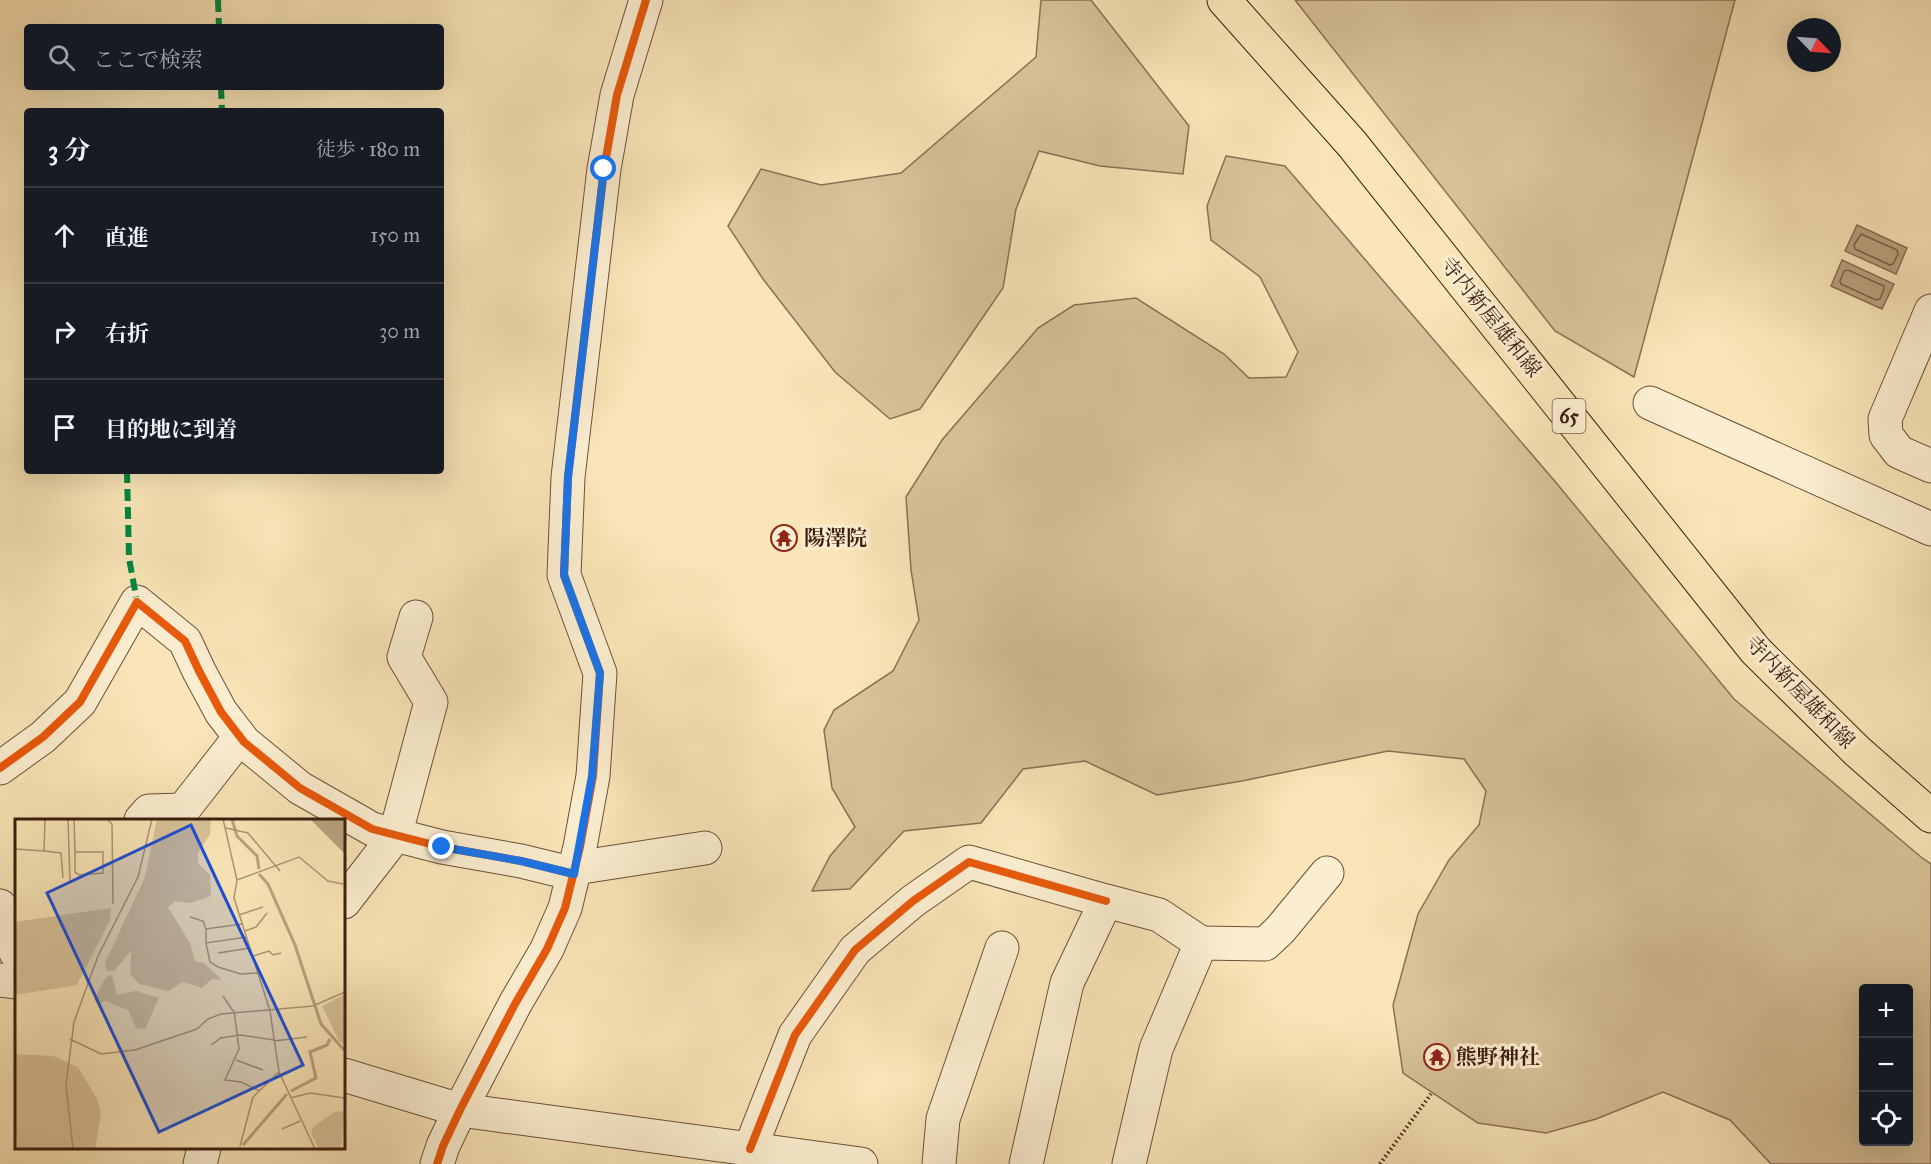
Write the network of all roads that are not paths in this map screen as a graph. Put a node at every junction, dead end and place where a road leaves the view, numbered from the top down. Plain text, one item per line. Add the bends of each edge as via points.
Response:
1 (646, 0) edge
2 (1224, 0) edge
3 (1931, 311) edge
4 (1650, 403) dead end
5 (1931, 466) edge
6 (1931, 529) edge
7 (416, 616) dead end
8 (240, 737) junction
9 (0, 768) edge
10 (1931, 816) edge
11 (142, 819) edge
12 (395, 836) junction
13 (705, 848) dead end
14 (574, 871) junction
15 (1327, 873) dead end
16 (345, 901) edge
17 (1106, 901) junction
18 (0, 906) edge
19 (1201, 943) junction
20 (1002, 948) dead end
21 (15, 950) edge
22 (0, 980) edge
23 (15, 982) edge
24 (345, 1075) edge
25 (460, 1110) junction
26 (204, 1149) edge
27 (750, 1149) junction
28 (200, 1164) edge
29 (436, 1164) edge
30 (861, 1164) edge
31 (939, 1164) edge
32 (1026, 1164) edge
33 (1129, 1164) edge

1 - 14 street via 617,95 604,169 568,477 564,575 600,673 592,776
2 - 10 main road, 寺内新屋雄和線 / 65 via 1352,144 1755,650 1857,751
3 - 5 street via 1885,419 1886,435 1899,452
4 - 6 street
7 - 12 street via 404,657 432,702
8 - 9 street via 220,712 185,641 137,602 80,702 44,737
8 - 11 street via 183,810 149,811
8 - 12 street via 300,788 372,830
12 - 14 street
12 - 16 street
13 - 14 street
14 - 25 street via 565,908 546,949
15 - 19 street via 1265,944
17 - 19 street via 1159,915
17 - 27 street via 969,862 913,901 855,950 795,1035
17 - 32 street via 1067,983
18 - 21 street
19 - 33 street via 1156,1049
20 - 31 street via 943,1119
22 - 23 street
24 - 25 street
25 - 27 street
25 - 29 street
26 - 28 street
27 - 30 street

